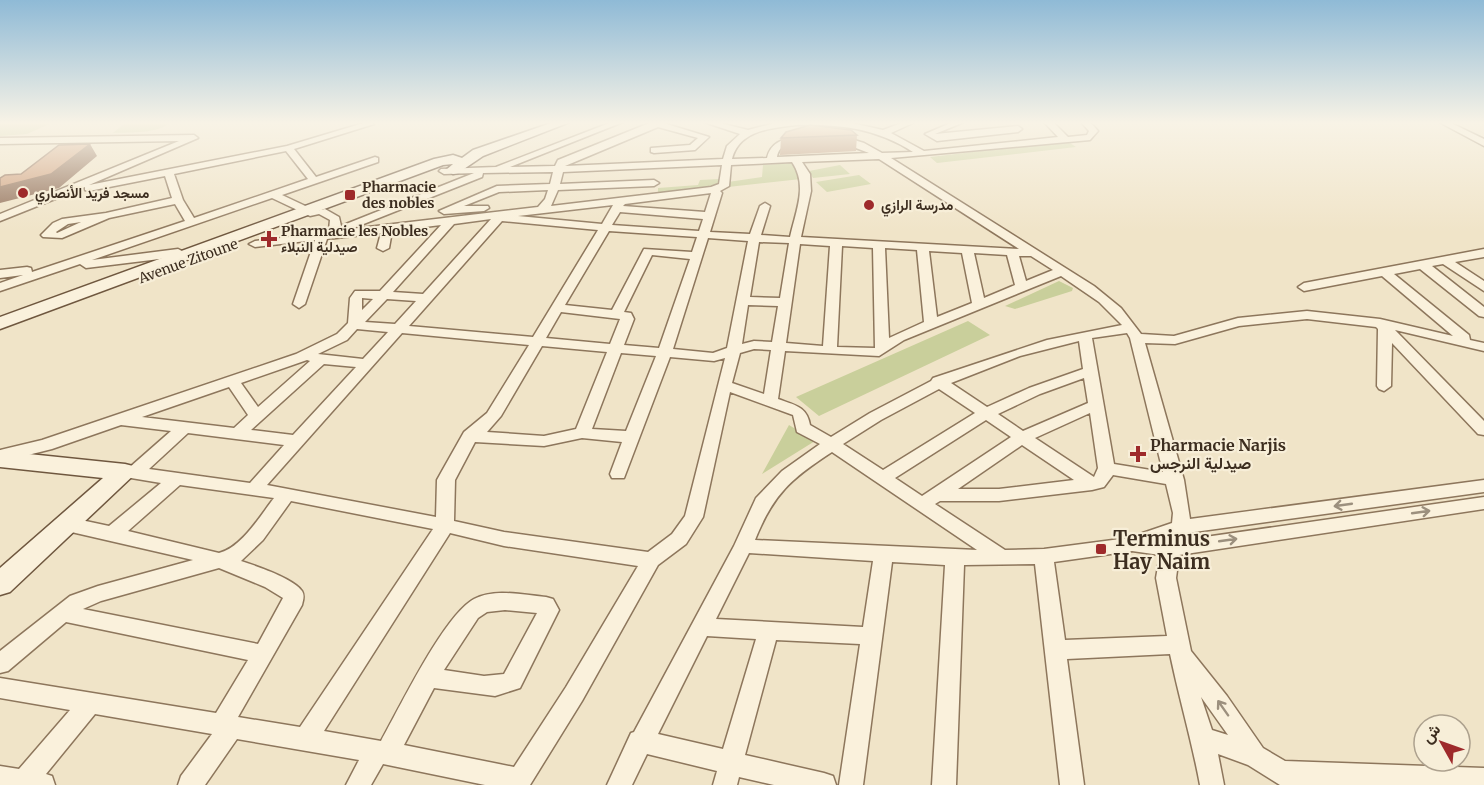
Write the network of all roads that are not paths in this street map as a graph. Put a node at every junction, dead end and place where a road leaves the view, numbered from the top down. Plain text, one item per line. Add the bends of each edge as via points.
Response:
1 (142, 159) edge
2 (235, 159) edge
3 (297, 159) edge
4 (457, 159) edge
5 (470, 159) edge
6 (523, 159) edge
7 (570, 159) edge
8 (654, 159) edge
9 (730, 159) edge
10 (795, 159) junction
11 (806, 159) edge
12 (885, 159) edge
13 (375, 160) dead end
14 (772, 160) joint
15 (729, 163) junction
16 (463, 164) junction
17 (441, 165) junction
18 (654, 165) junction
19 (557, 169) junction
20 (490, 171) junction
21 (169, 172) junction
22 (314, 180) junction
23 (654, 183) junction
24 (552, 187) junction
25 (72, 188) junction
26 (713, 190) junction
27 (678, 193) junction
28 (272, 194) junction
29 (652, 196) junction
30 (178, 200) junction
31 (550, 200) junction
32 (619, 205) junction
33 (765, 206) dead end
34 (541, 211) junction
35 (314, 212) junction
36 (669, 213) junction
37 (106, 216) dead end
38 (710, 216) junction
39 (499, 217) junction
40 (0, 218) edge
41 (191, 222) junction
42 (449, 223) junction
43 (604, 227) junction
44 (387, 229) junction
45 (334, 232) junction
46 (704, 234) junction
47 (322, 237) junction
48 (754, 238) junction
49 (795, 240) junction
50 (836, 243) junction
51 (255, 244) dead end
52 (879, 245) junction
53 (383, 248) dead end
54 (923, 248) junction
55 (967, 250) junction
56 (1012, 253) junction
57 (1034, 253) junction
58 (1482, 254) edge
59 (184, 256) junction
60 (696, 256) junction
61 (1446, 261) junction
62 (1423, 265) junction
63 (59, 267) junction
64 (1062, 271) junction
65 (1386, 273) junction
66 (0, 274) edge
67 (0, 287) edge
68 (1022, 287) junction
69 (1304, 287) dead end
70 (1484, 287) edge
71 (385, 294) junction
72 (426, 298) junction
73 (743, 302) junction
74 (785, 302) junction
75 (299, 304) dead end
76 (978, 305) junction
77 (557, 308) junction
78 (617, 313) junction
79 (1484, 313) edge
80 (0, 322) edge
81 (931, 324) junction
82 (355, 325) junction
83 (1382, 325) junction
84 (398, 329) junction
85 (0, 330) edge
86 (1134, 333) junction
87 (1085, 335) junction
88 (1468, 341) junction
89 (535, 342) junction
90 (616, 347) junction
91 (778, 347) junction
92 (1484, 347) edge
93 (734, 350) junction
94 (882, 350) junction
95 (830, 351) junction
96 (665, 352) junction
97 (1484, 355) edge
98 (301, 357) junction
99 (321, 359) junction
100 (367, 364) junction
101 (1091, 372) junction
102 (231, 380) junction
103 (938, 381) junction
104 (724, 385) junction
105 (1384, 386) dead end
106 (770, 401) junction
107 (1097, 405) junction
108 (987, 412) junction
109 (258, 416) junction
110 (117, 420) junction
111 (184, 428) junction
112 (1484, 430) edge
113 (582, 433) junction
114 (237, 434) junction
115 (470, 436) junction
116 (631, 437) junction
117 (1025, 437) junction
118 (297, 441) junction
119 (832, 444) junction
120 (4, 460) edge
121 (1106, 468) junction
122 (130, 473) junction
123 (618, 474) dead end
124 (176, 478) junction
125 (883, 478) junction
126 (1175, 480) junction
127 (1092, 484) junction
128 (1484, 486) edge
129 (254, 489) junction
130 (287, 494) junction
131 (930, 500) junction
132 (1484, 503) edge
133 (67, 525) junction
134 (445, 526) junction
135 (1180, 527) junction
136 (111, 535) junction
137 (1129, 545) junction
138 (743, 546) junction
139 (1171, 549) junction
140 (883, 556) junction
141 (1044, 556) junction
142 (955, 558) junction
143 (1003, 558) junction
144 (651, 560) junction
145 (223, 562) junction
146 (0, 584) edge
147 (62, 613) junction
148 (700, 627) junction
149 (769, 629) junction
150 (872, 636) junction
151 (1056, 650) junction
152 (1181, 650) junction
153 (262, 654) junction
154 (0, 664) edge
155 (429, 677) junction
156 (0, 688) edge
157 (90, 704) junction
158 (226, 727) junction
159 (1203, 738) junction
160 (306, 739) junction
161 (639, 741) junction
162 (382, 752) junction
163 (1255, 756) junction
164 (728, 774) edge
165 (0, 778) edge
166 (1293, 779) edge
167 (1484, 780) edge
168 (518, 783) edge
169 (30, 784) edge
170 (190, 785) edge
171 (358, 785) edge
172 (619, 785) edge
173 (824, 785) edge
174 (851, 785) edge
175 (945, 785) edge
176 (1072, 785) edge
177 (1212, 785) edge

1 - 25 street
2 - 21 street
3 - 22 street
4 - 17 main road, Avenue Zitoune
5 - 16 main road
6 - 20 street
7 - 19 street
8 - 18 street
9 - 15 street
10 - 11 street
10 - 14 street
10 - 49 street via 807,179
12 - 57 street
13 - 22 street
14 - 15 street
15 - 18 street
15 - 26 street via 724,186
16 - 17 main road
16 - 20 street via 466,168
17 - 20 street
17 - 35 main road, Avenue Zitoune
18 - 19 street
18 - 23 street
19 - 20 street
19 - 24 street
20 - 45 street
21 - 25 street via 94,188
21 - 30 street
22 - 28 street
23 - 24 street
23 - 29 street
24 - 31 street
24 - 31 street via 497,189 444,211
25 - 40 street
26 - 27 street
26 - 38 street via 717,194
27 - 29 street
27 - 36 street
28 - 35 street
28 - 41 street
29 - 32 street
30 - 37 street
30 - 41 street
31 - 34 street
32 - 34 street
32 - 36 street
32 - 43 street
33 - 48 street
34 - 39 street
35 - 45 street via 334,219
35 - 59 main road, Avenue Zitoune
35 - 85 main road, Avenue Zitoune
36 - 38 street
38 - 46 street
39 - 42 street
39 - 43 street
39 - 72 street
41 - 63 street
42 - 44 street
42 - 71 street
43 - 46 street
43 - 77 street
44 - 47 street
44 - 53 street
45 - 47 street
46 - 48 street
46 - 60 street
47 - 51 street
47 - 75 street
48 - 49 street
48 - 73 street
49 - 50 street
49 - 74 street
50 - 52 street
50 - 95 street
52 - 54 street
52 - 94 street
54 - 55 street
54 - 81 street
55 - 56 street
55 - 76 street
56 - 57 street
56 - 68 street
57 - 64 street
58 - 61 street
59 - 63 street
59 - 80 main road, Avenue Zitoune
60 - 78 street via 648,251
60 - 96 street
61 - 62 street
61 - 70 street
62 - 65 street
62 - 79 street
63 - 66 street
63 - 67 street
64 - 68 street
64 - 86 street via 1102,297
65 - 69 street
65 - 88 street
68 - 76 street
71 - 72 street
71 - 82 street
72 - 84 street
73 - 74 street
73 - 93 street
74 - 91 street
76 - 81 street
77 - 78 street
77 - 89 street
78 - 90 street via 627,319
81 - 94 street via 899,337
82 - 84 street
82 - 98 street via 332,343
83 - 86 street via 1307,315 1238,322 1175,340
83 - 88 street
83 - 105 street
83 - 112 street
84 - 89 street
84 - 100 street
86 - 87 street
86 - 126 street
87 - 101 street
87 - 103 street via 1006,355
88 - 92 street
88 - 97 street
89 - 90 street
89 - 115 street via 488,423
90 - 96 street
90 - 113 street
91 - 93 street via 754,345
91 - 95 street
91 - 106 street
93 - 96 street via 714,357
93 - 104 street
94 - 95 street
96 - 116 street
98 - 99 street
98 - 102 street
99 - 100 street
99 - 109 street
100 - 118 street
101 - 107 street
101 - 108 street via 1028,392
102 - 109 street
102 - 110 street
103 - 108 street
103 - 119 street
104 - 106 street
104 - 144 street via 694,517 679,539
106 - 119 street via 798,412 803,428
107 - 117 street
107 - 121 street
108 - 117 street
108 - 125 street
109 - 114 street
110 - 111 street
110 - 120 street
111 - 114 street
111 - 122 street
113 - 115 street via 544,441
113 - 116 street
114 - 118 street
115 - 134 street via 446,480
116 - 123 street
117 - 127 street
117 - 131 street
118 - 129 street
119 - 125 street
119 - 138 street via 771,490
120 - 122 main road
121 - 126 street
121 - 127 street via 1104,478
122 - 124 street
122 - 133 main road
124 - 129 street
124 - 136 street
125 - 131 street
126 - 135 street via 1182,513
127 - 131 street
128 -> 135 street
129 - 130 street
130 - 134 street
130 - 145 street via 248,544
131 - 143 street
139 -> 132 street
133 - 136 street
133 - 146 main road
134 - 144 street via 504,539
134 - 160 street
135 - 137 street
135 - 139 street
136 - 145 street
137 - 139 street
137 - 141 street
138 - 140 street
138 - 148 street
139 - 152 street via 1166,578
140 - 142 street
140 - 150 street
141 - 143 street
141 - 151 street
142 - 143 street
142 - 175 street
144 - 168 street
145 - 147 street via 98,594
145 - 153 street via 294,595 292,605
147 - 153 street
147 - 154 street
148 - 149 street
148 - 161 street
149 - 150 street
149 - 164 street
150 - 174 street
151 - 152 street
151 - 176 street
152 - 159 street
163 -> 152 street
153 - 158 street
155 - 155 street via 487,686 507,684 549,610 546,605 490,603 477,607 466,617
155 - 162 street
156 - 157 street
157 - 158 street
157 - 169 street
158 - 160 street
158 - 170 street
159 - 163 street
159 - 177 street
160 - 162 street
161 - 164 street
161 - 172 street
162 - 168 street
162 - 171 street
163 - 166 street
164 - 173 street
165 - 169 street
166 - 167 street

